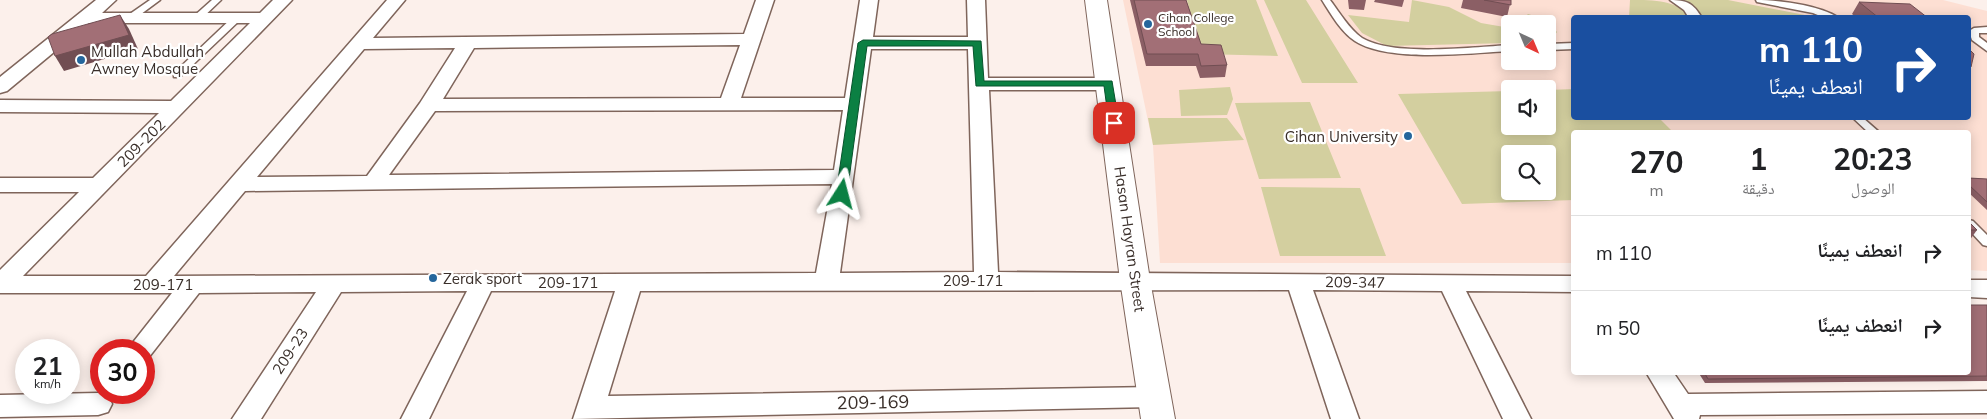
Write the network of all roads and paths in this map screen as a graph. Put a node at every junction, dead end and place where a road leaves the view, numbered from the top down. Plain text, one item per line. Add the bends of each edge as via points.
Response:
1 (107, 0) edge
2 (156, 0) edge
3 (217, 0) edge
4 (283, 0) edge
5 (396, 0) edge
6 (765, 0) edge
7 (869, 0) edge
8 (976, 0) edge
9 (1096, 0) edge
10 (1326, 0) edge
11 (1676, 0) edge
12 (1760, 0) edge
13 (1694, 15) edge
14 (1826, 15) edge
15 (85, 18) junction
16 (130, 18) junction
17 (198, 18) junction
18 (238, 18) junction
19 (264, 18) junction
20 (1987, 30) edge
21 (751, 39) junction
22 (468, 43) junction
23 (863, 43) junction
24 (978, 43) junction
25 (359, 44) junction
26 (1571, 46) edge
27 (1556, 47) edge
28 (1501, 48) edge
29 (1987, 48) edge
30 (177, 75) dead end
31 (979, 84) junction
32 (1109, 84) junction
33 (0, 87) edge
34 (729, 103) junction
35 (854, 104) junction
36 (429, 105) junction
37 (0, 106) edge
38 (177, 107) junction
39 (1860, 120) edge
40 (1872, 130) edge
41 (844, 177) junction
42 (374, 181) junction
43 (241, 184) junction
44 (0, 185) edge
45 (100, 185) junction
46 (1971, 226) edge
47 (1987, 242) edge
48 (986, 280) junction
49 (1135, 280) junction
50 (827, 281) junction
51 (1298, 281) junction
52 (630, 282) junction
53 (483, 283) junction
54 (1450, 283) junction
55 (153, 284) junction
56 (192, 284) junction
57 (334, 284) junction
58 (1571, 284) edge
59 (0, 285) edge
60 (1971, 289) edge
61 (1987, 289) edge
62 (149, 339) edge
63 (1661, 375) edge
64 (1987, 402) edge
65 (96, 405) edge
66 (0, 406) edge
67 (1156, 408) edge
68 (1684, 412) edge
69 (589, 413) edge
70 (246, 419) edge
71 (415, 419) edge
72 (1345, 419) edge
73 (1517, 419) edge

1 - 15 street
2 - 16 lane
3 - 17 lane
4 - 19 street, 209-202
5 - 25 street
6 - 21 street
7 - 23 street
8 - 24 street
9 - 32 street, Hasan Hayran Street
10 - 28 lane via 1359,40 1375,47 1401,50
11 - 13 street via 1689,6
12 - 14 lane
15 - 16 street
15 - 33 street
16 - 17 street
17 - 18 street
18 - 19 street
18 - 30 lane
19 - 38 street, 209-202
20 - 29 lane via 1974,31 1975,38
21 - 22 street
21 - 34 street
22 - 25 street
22 - 36 street
23 - 24 street
23 - 35 street
24 - 31 street
25 - 43 street
26 - 27 lane
31 - 32 street
31 - 48 street
32 - 49 street, Hasan Hayran Street
34 - 35 street
34 - 36 street
35 - 41 street
36 - 42 street
37 - 38 street
38 - 45 street, 209-202
39 - 40 lane
41 - 42 street
41 - 50 street
42 - 43 street
43 - 55 street
44 - 45 street
45 - 59 street, 209-202
46 - 47 lane
48 - 49 street, 209-171
48 - 50 street, 209-171
49 - 51 street, 209-347
49 - 67 street, Hasan Hayran Street
50 - 52 street, 209-171
51 - 54 street, 209-347
51 - 72 street
52 - 53 street, 209-171
52 - 69 street
53 - 57 street, 209-171
53 - 71 street
54 - 58 street, 209-347
54 - 73 street
55 - 56 street, 209-171
55 - 59 street, 209-171
56 - 57 street, 209-171
56 - 62 street
57 - 70 street, 209-23
60 - 61 street
63 - 68 street
64 - 68 street
65 - 66 street
67 - 69 street, 209-169

